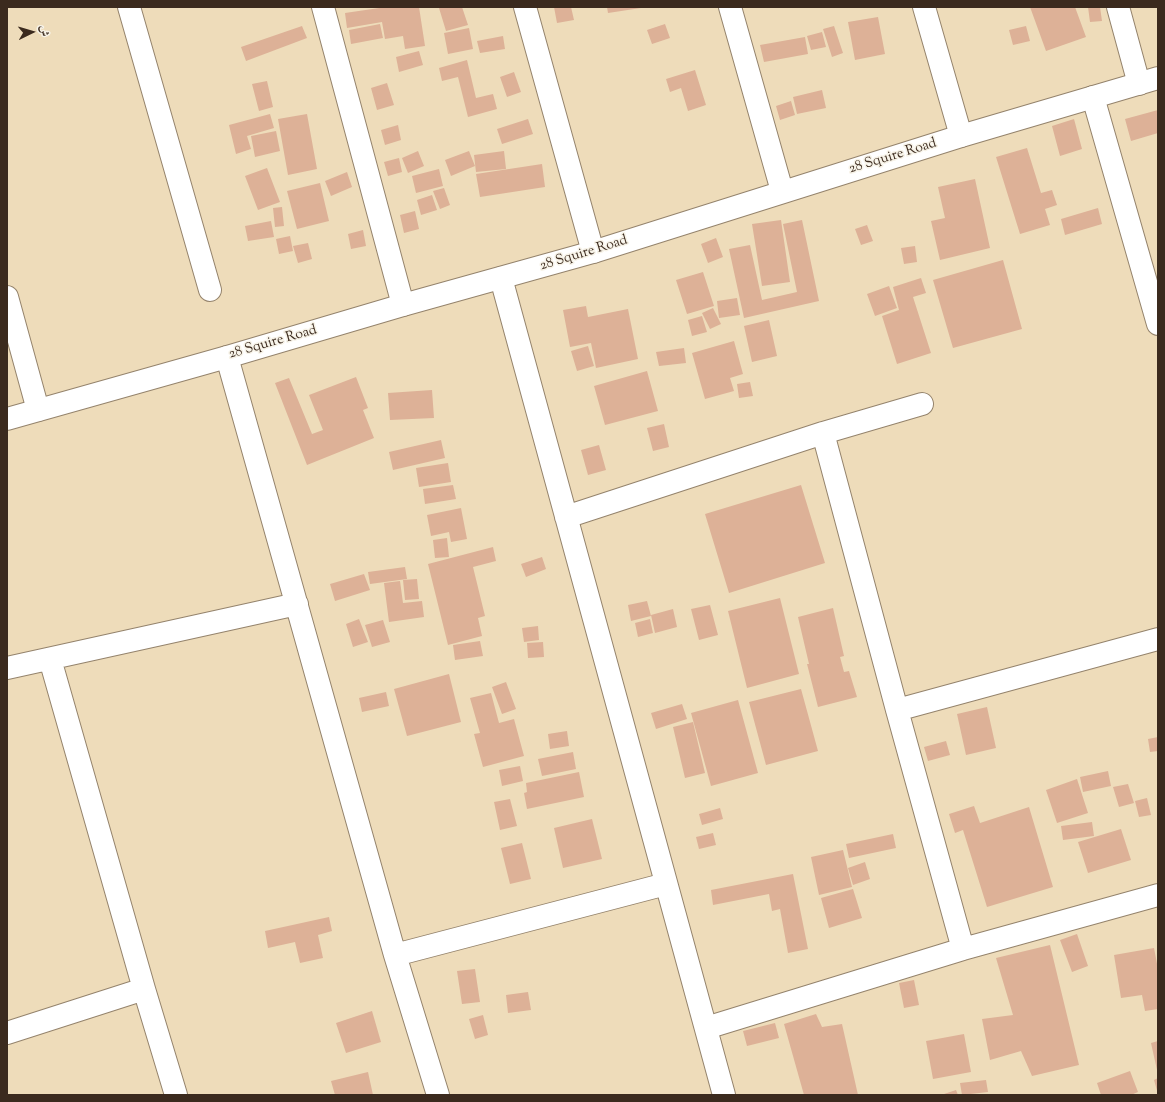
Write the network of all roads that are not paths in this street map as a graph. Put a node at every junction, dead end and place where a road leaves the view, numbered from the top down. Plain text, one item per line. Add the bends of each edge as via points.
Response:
1 (129, 7) edge
2 (323, 7) edge
3 (525, 7) edge
4 (730, 7) edge
5 (924, 7) edge
6 (1118, 7) edge
7 (1149, 81) edge
8 (1093, 97) junction
9 (962, 136) junction
10 (782, 191) junction
11 (592, 252) junction
12 (501, 278) junction
13 (210, 290) dead end
14 (7, 296) edge
15 (403, 305) junction
16 (1158, 324) edge
17 (227, 357) junction
18 (922, 404) dead end
19 (38, 410) junction
20 (7, 419) edge
21 (823, 433) junction
22 (566, 517) junction
23 (297, 604) junction
24 (1158, 639) edge
25 (50, 659) junction
26 (7, 668) edge
27 (897, 710) junction
28 (666, 884) junction
29 (1158, 895) edge
30 (963, 949) junction
31 (395, 955) junction
32 (144, 989) junction
33 (706, 1028) junction
34 (7, 1033) edge
35 (176, 1095) edge
36 (438, 1095) edge
37 (724, 1095) edge

1 - 13 street
2 - 15 street
3 - 11 street
4 - 10 street
5 - 9 street
6 - 7 street
7 - 8 street, 28 Squire Road
8 - 9 street, 28 Squire Road
8 - 16 street
9 - 10 street, 28 Squire Road
10 - 11 street, 28 Squire Road
11 - 12 street, 28 Squire Road
12 - 15 street, 28 Squire Road
12 - 22 street
14 - 19 street
15 - 17 street, 28 Squire Road
17 - 19 street, 28 Squire Road
17 - 23 street
18 - 21 street
19 - 20 street, 28 Squire Road
21 - 22 street
21 - 27 street
22 - 28 street
23 - 25 street
23 - 31 street
24 - 27 street
25 - 26 street
25 - 32 street
27 - 30 street
28 - 31 street
28 - 33 street
29 - 30 street
30 - 33 street
31 - 36 street
32 - 34 street
32 - 35 street
33 - 37 street

